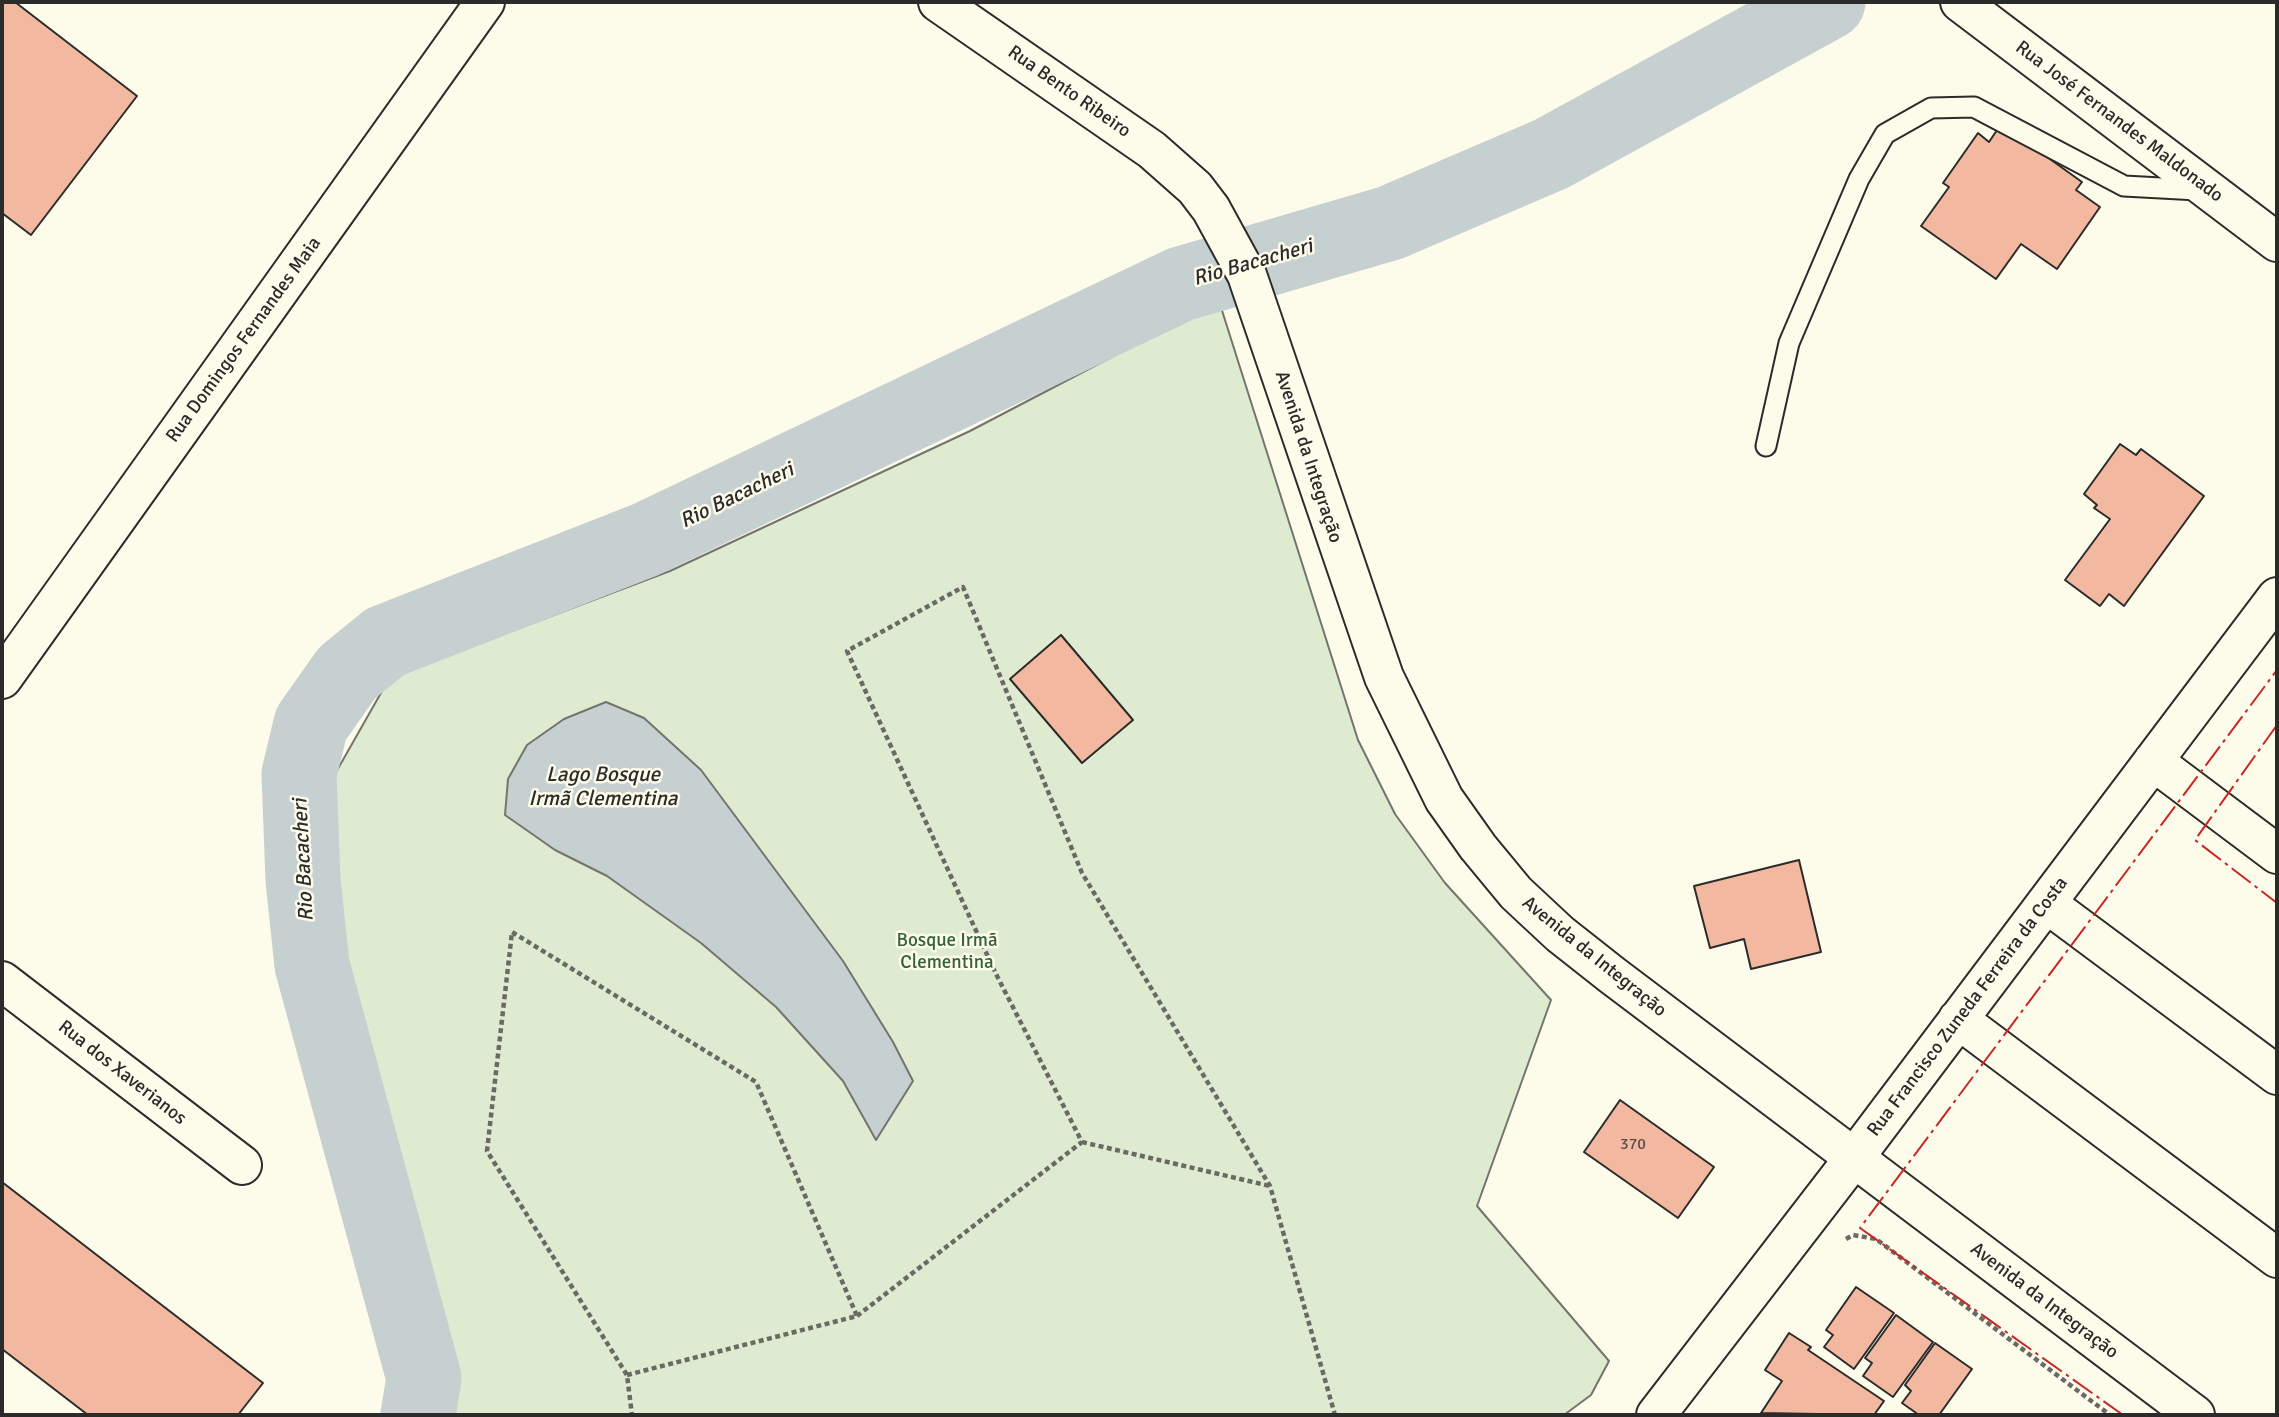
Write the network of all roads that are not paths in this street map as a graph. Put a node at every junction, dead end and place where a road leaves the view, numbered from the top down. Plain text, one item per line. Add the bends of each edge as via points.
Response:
1 (485, 2) edge
2 (938, 2) edge
3 (1961, 2) edge
4 (1195, 188) joint
5 (2210, 191) junction
6 (2277, 242) edge
7 (1766, 446) dead end
8 (2277, 597) edge
9 (2, 679) edge
10 (2153, 761) junction
11 (2277, 854) edge
12 (2046, 902) junction
13 (2, 981) edge
14 (1958, 1019) junction
15 (2277, 1075) edge
16 (1854, 1158) junction
17 (242, 1165) dead end
18 (2277, 1258) edge
19 (1656, 1415) edge
20 (2195, 1415) edge

1 - 9 street, Rua Domingos Fernandes Maia
2 - 4 street, Rua Bento Ribeiro via 1152,150
3 - 5 street, Rua José Fernandes Maldonado
4 - 16 street, Avenida da Integração via 1233,244 1258,305 1384,677 1444,799 1516,892 1560,934
5 - 6 street, Rua José Fernandes Maldonado
5 - 7 lane via 2124,186 1974,107 1931,108 1885,134 1859,179 1789,344
8 - 10 street, Rua Francisco Zuneda Ferreira da Costa
10 - 11 street
10 - 12 street, Rua Francisco Zuneda Ferreira da Costa
12 - 14 street, Rua Francisco Zuneda Ferreira da Costa
12 - 15 street
13 - 17 street, Rua dos Xaverianos
14 - 16 street, Rua Francisco Zuneda Ferreira da Costa
14 - 18 street
16 - 19 street, Rua Francisco Zuneda Ferreira da Costa
16 - 20 street, Avenida da Integração

